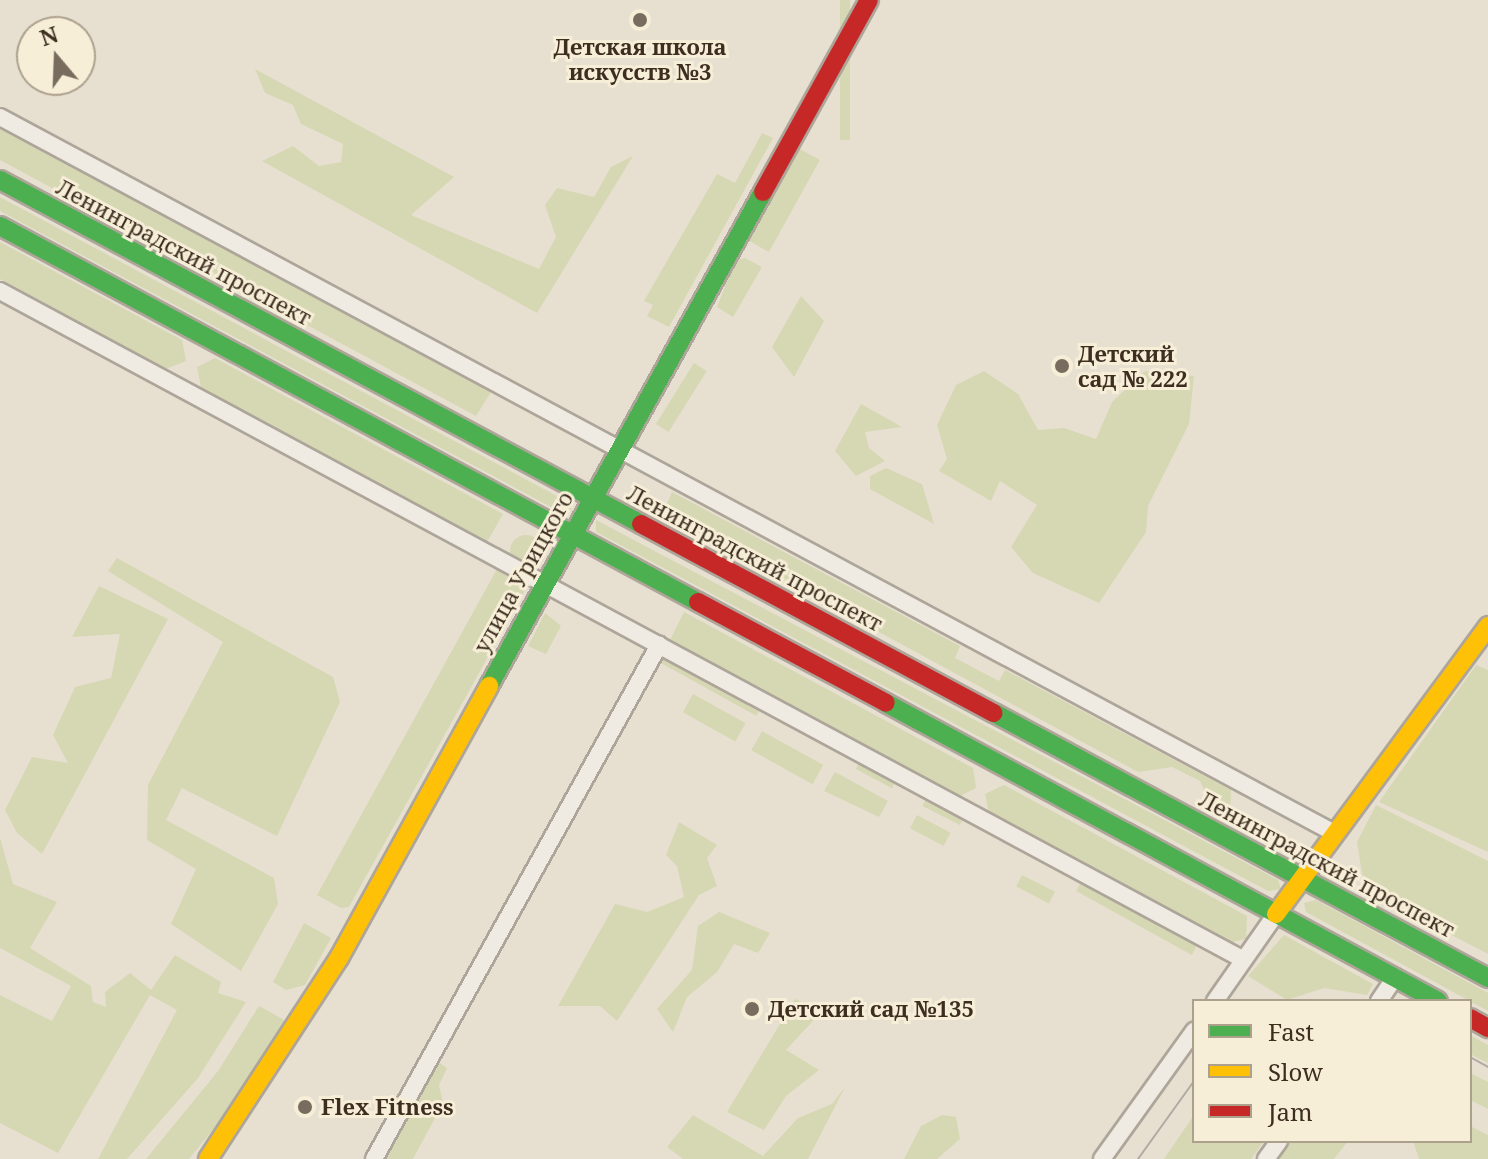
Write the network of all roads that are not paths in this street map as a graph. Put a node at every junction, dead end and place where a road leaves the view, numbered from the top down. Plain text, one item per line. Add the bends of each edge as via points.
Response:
1 (869, 0) edge
2 (0, 117) edge
3 (0, 180) edge
4 (0, 226) edge
5 (0, 291) edge
6 (618, 450) junction
7 (591, 498) junction
8 (572, 534) junction
9 (545, 583) junction
10 (1488, 626) edge
11 (659, 645) junction
12 (1334, 833) junction
13 (1302, 876) junction
14 (1276, 914) junction
15 (1244, 960) junction
16 (1395, 977) junction
17 (1488, 978) edge
18 (1216, 999) edge
19 (1380, 999) edge
20 (1434, 999) edge
21 (1192, 1034) edge
22 (208, 1159) edge
23 (374, 1159) edge
24 (1102, 1159) edge

1 - 6 main road, улица Урицкого
2 - 6 street
3 - 7 main road, Ленинградский проспект
4 - 8 main road
5 - 9 street
6 - 7 main road, улица Урицкого
6 - 12 street
7 - 8 main road, улица Урицкого
7 - 13 main road, Ленинградский проспект
8 - 9 main road, улица Урицкого
8 - 14 main road
9 - 11 street
9 - 22 main road, улица Урицкого via 304,1018
10 - 12 main road
11 - 15 street
11 - 23 street
12 - 13 main road
13 - 14 main road
13 - 17 main road, Ленинградский проспект
14 - 15 street
14 - 16 main road
15 - 18 street
16 - 19 street
16 - 20 main road
21 - 24 street

